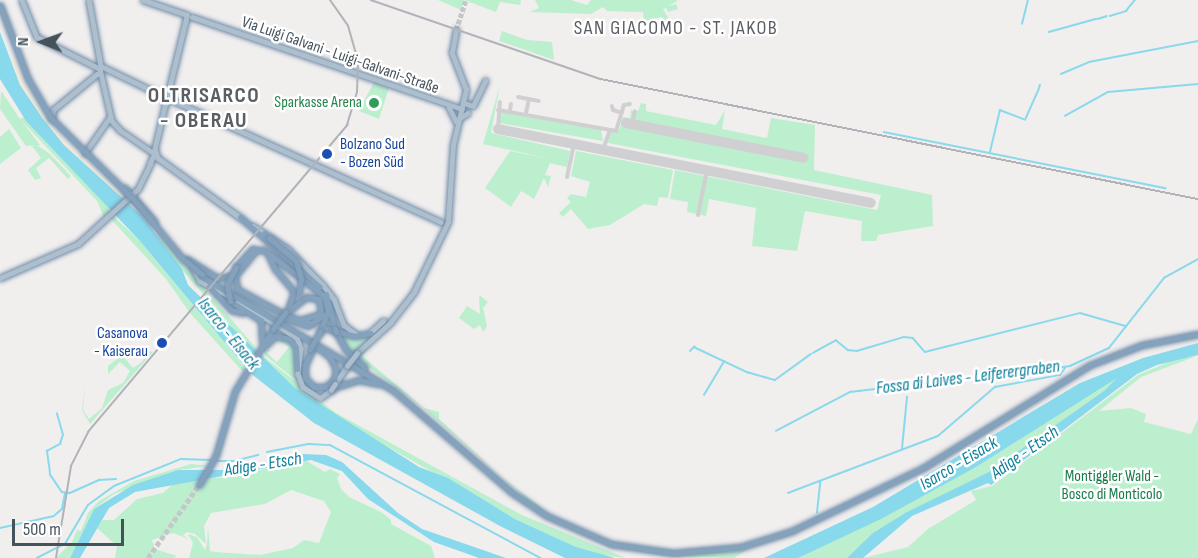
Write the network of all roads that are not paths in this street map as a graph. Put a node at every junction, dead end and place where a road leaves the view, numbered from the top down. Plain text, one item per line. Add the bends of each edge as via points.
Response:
1 (22, 0) edge
2 (89, 0) edge
3 (143, 0) edge
4 (0, 3) edge
5 (0, 12) edge
6 (189, 16) junction
7 (456, 30) tunnel mouth
8 (12, 33) junction
9 (97, 64) junction
10 (25, 66) junction
11 (109, 71) junction
12 (99, 75) junction
13 (464, 78) junction
14 (485, 81) dead end
15 (166, 94) junction
16 (465, 95) junction
17 (172, 100) junction
18 (166, 103) junction
19 (447, 105) junction
20 (460, 109) junction
21 (468, 113) dead end
22 (110, 115) junction
23 (52, 119) junction
24 (110, 121) junction
25 (456, 122) junction
26 (116, 126) junction
27 (152, 152) junction
28 (85, 153) junction
29 (131, 196) junction
30 (448, 205) junction
31 (433, 216) junction
32 (240, 217) junction
33 (443, 220) junction
34 (440, 232) junction
35 (267, 235) junction
36 (265, 251) junction
37 (276, 252) junction
38 (187, 259) junction
39 (236, 270) junction
40 (201, 275) junction
41 (0, 278) edge
42 (312, 284) junction
43 (209, 286) junction
44 (240, 296) junction
45 (236, 308) junction
46 (259, 312) junction
47 (288, 312) junction
48 (248, 313) junction
49 (390, 317) junction
50 (296, 318) junction
51 (385, 323) junction
52 (320, 328) junction
53 (371, 333) junction
54 (1198, 333) edge
55 (262, 346) junction
56 (311, 350) junction
57 (365, 368) junction
58 (297, 369) junction
59 (393, 390) junction
60 (201, 485) tunnel mouth

1 - 9 main road via 37,37
2 - 9 main road
3 - 6 main road, Via Luigi Galvani - Luigi-Galvani-Straße
4 - 8 main road
4 - 40 highway, bridge via 28,79 50,117 141,207
5 - 40 highway, bridge via 30,90 47,118
6 - 15 main road
6 - 19 main road, Via Luigi Galvani - Luigi-Galvani-Straße
7 - 13 main road via 452,53
8 - 10 main road
8 - 10 main road
9 - 11 main road
9 - 12 main road
10 - 23 main road
11 - 12 main road
11 - 15 main road
12 - 22 main road
12 - 23 main road via 58,105 52,111
13 - 16 main road
13 - 19 main road via 460,102
13 - 20 main road
14 - 16 main road via 472,107 465,105
15 - 17 main road
15 - 18 main road
16 - 20 main road
17 - 18 main road
17 - 31 main road
18 - 27 main road
19 - 20 main road, Via Luigi Galvani - Luigi-Galvani-Straße
19 - 25 main road
20 - 25 main road
21 - 25 main road
22 - 24 main road
22 - 26 main road
23 - 28 main road
24 - 26 main road
24 - 28 main road
25 - 30 main road
25 - 33 main road
26 - 27 main road
27 - 29 main road via 150,164
27 - 32 main road
28 - 29 main road
29 - 38 main road
29 - 41 main road via 76,246
30 - 31 main road via 443,216
30 - 33 main road
31 - 33 main road
31 - 34 main road via 440,224
32 - 35 main road
32 - 37 highway
33 - 34 main road
33 - 49 main road via 419,284
34 - 49 main road via 419,281
35 - 47 highway, bridge via 296,261 301,279 299,294
35 - 53 main road via 288,249 330,293 347,329 358,335
36 - 39 highway via 256,250
36 - 42 highway
36 - 47 highway via 294,291
37 - 39 highway via 256,246
37 - 42 highway
38 - 39 highway via 216,278
38 - 43 main road via 197,277
39 - 45 highway, bridge via 227,284 230,301
39 - 50 highway via 234,282 238,290
40 - 44 highway
40 - 46 highway
42 - 44 highway via 326,307 321,320 311,326 298,324
42 - 52 highway via 329,306
42 - 57 highway via 332,303 336,331 346,350
43 - 46 main road
43 - 48 highway via 231,310
44 - 57 highway
45 - 46 highway
45 - 48 highway
46 - 56 highway via 330,357 336,372 328,386 314,387 305,378 304,365
46 - 58 main road via 297,338 302,348
46 - 59 highway
47 - 50 highway via 306,297 319,299 319,316
47 - 55 highway, bridge
48 - 55 highway via 263,323
49 - 51 main road
50 - 52 highway
51 - 53 main road
51 - 58 main road, bridge via 325,397 303,387
52 - 53 highway via 354,336
52 - 56 highway, bridge
54 - 57 highway via 1142,342 1091,362 922,465 792,529 741,545 698,551 627,545 558,520 513,490 430,416
54 - 59 highway via 1142,345 1090,365 923,468 792,531 741,547 698,553 626,547 556,522 511,492
55 - 58 highway via 275,336 290,339 296,347
55 - 60 highway via 238,389 220,452
56 - 59 highway via 302,374 313,389 362,380

